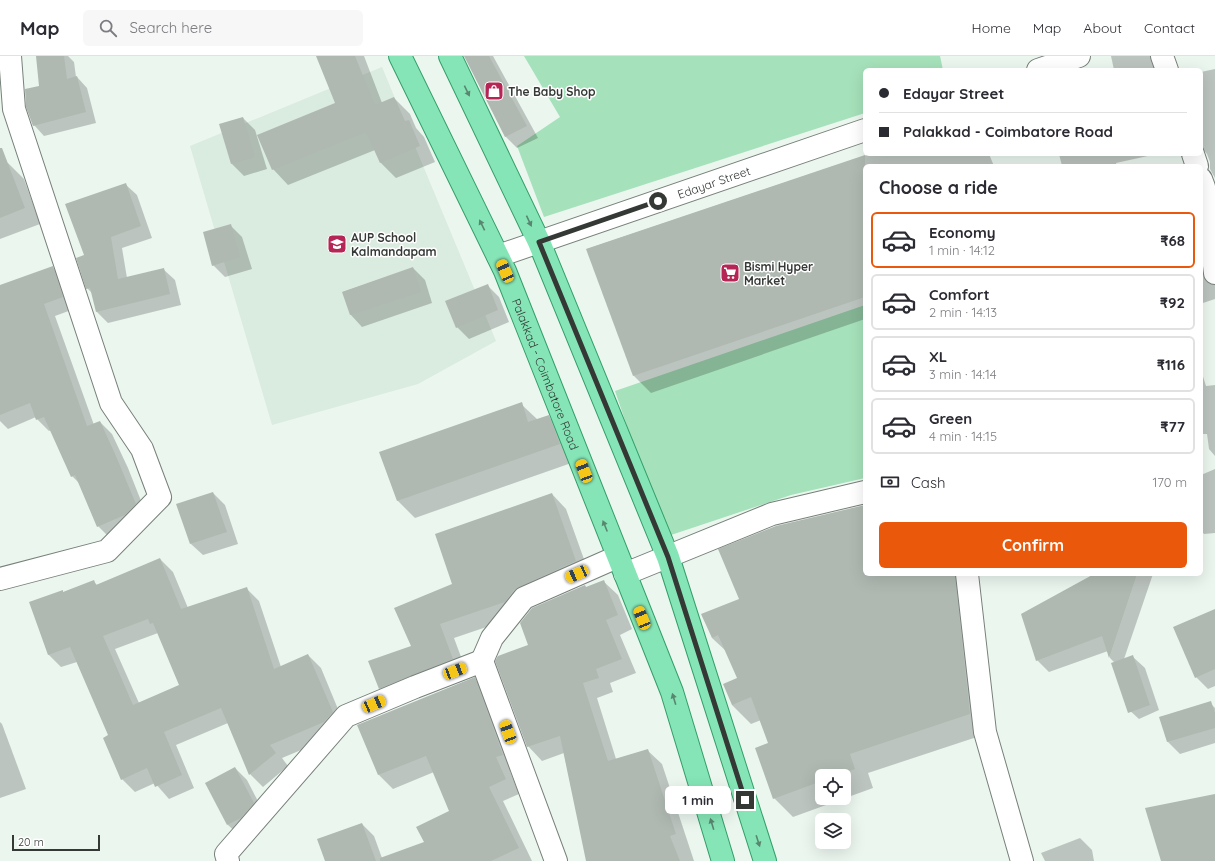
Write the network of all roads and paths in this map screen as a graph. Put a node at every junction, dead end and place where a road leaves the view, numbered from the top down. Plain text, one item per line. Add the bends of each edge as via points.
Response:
1 (10, 56) edge
2 (400, 56) edge
3 (450, 56) edge
4 (1079, 56) edge
5 (1162, 56) edge
6 (1044, 68) edge
7 (1166, 68) edge
8 (863, 131) edge
9 (1203, 184) edge
10 (539, 242) junction
11 (498, 256) junction
12 (1215, 274) edge
13 (863, 492) edge
14 (668, 557) junction
15 (621, 565) junction
16 (967, 576) edge
17 (0, 579) edge
18 (482, 661) junction
19 (228, 861) edge
20 (556, 861) edge
21 (723, 861) edge
22 (765, 861) edge
23 (1022, 861) edge

1 - 17 street via 14,108 111,403 142,449 160,497 107,551
11 -> 2 main road, Palakkad - Coimbatore Road
3 -> 10 main road
4 - 6 street
5 - 7 street
8 - 10 street, Edayar Street
9 - 12 street
10 - 11 street, Edayar Street
10 - 14 main road
15 -> 11 main road, Palakkad - Coimbatore Road
13 - 14 street via 772,514
14 - 15 street
14 -> 22 main road
15 - 18 street via 524,598 492,638
21 -> 15 main road, Palakkad - Coimbatore Road via 672,692
16 - 23 street via 984,732
18 - 19 street via 346,716 226,854
18 - 20 street

